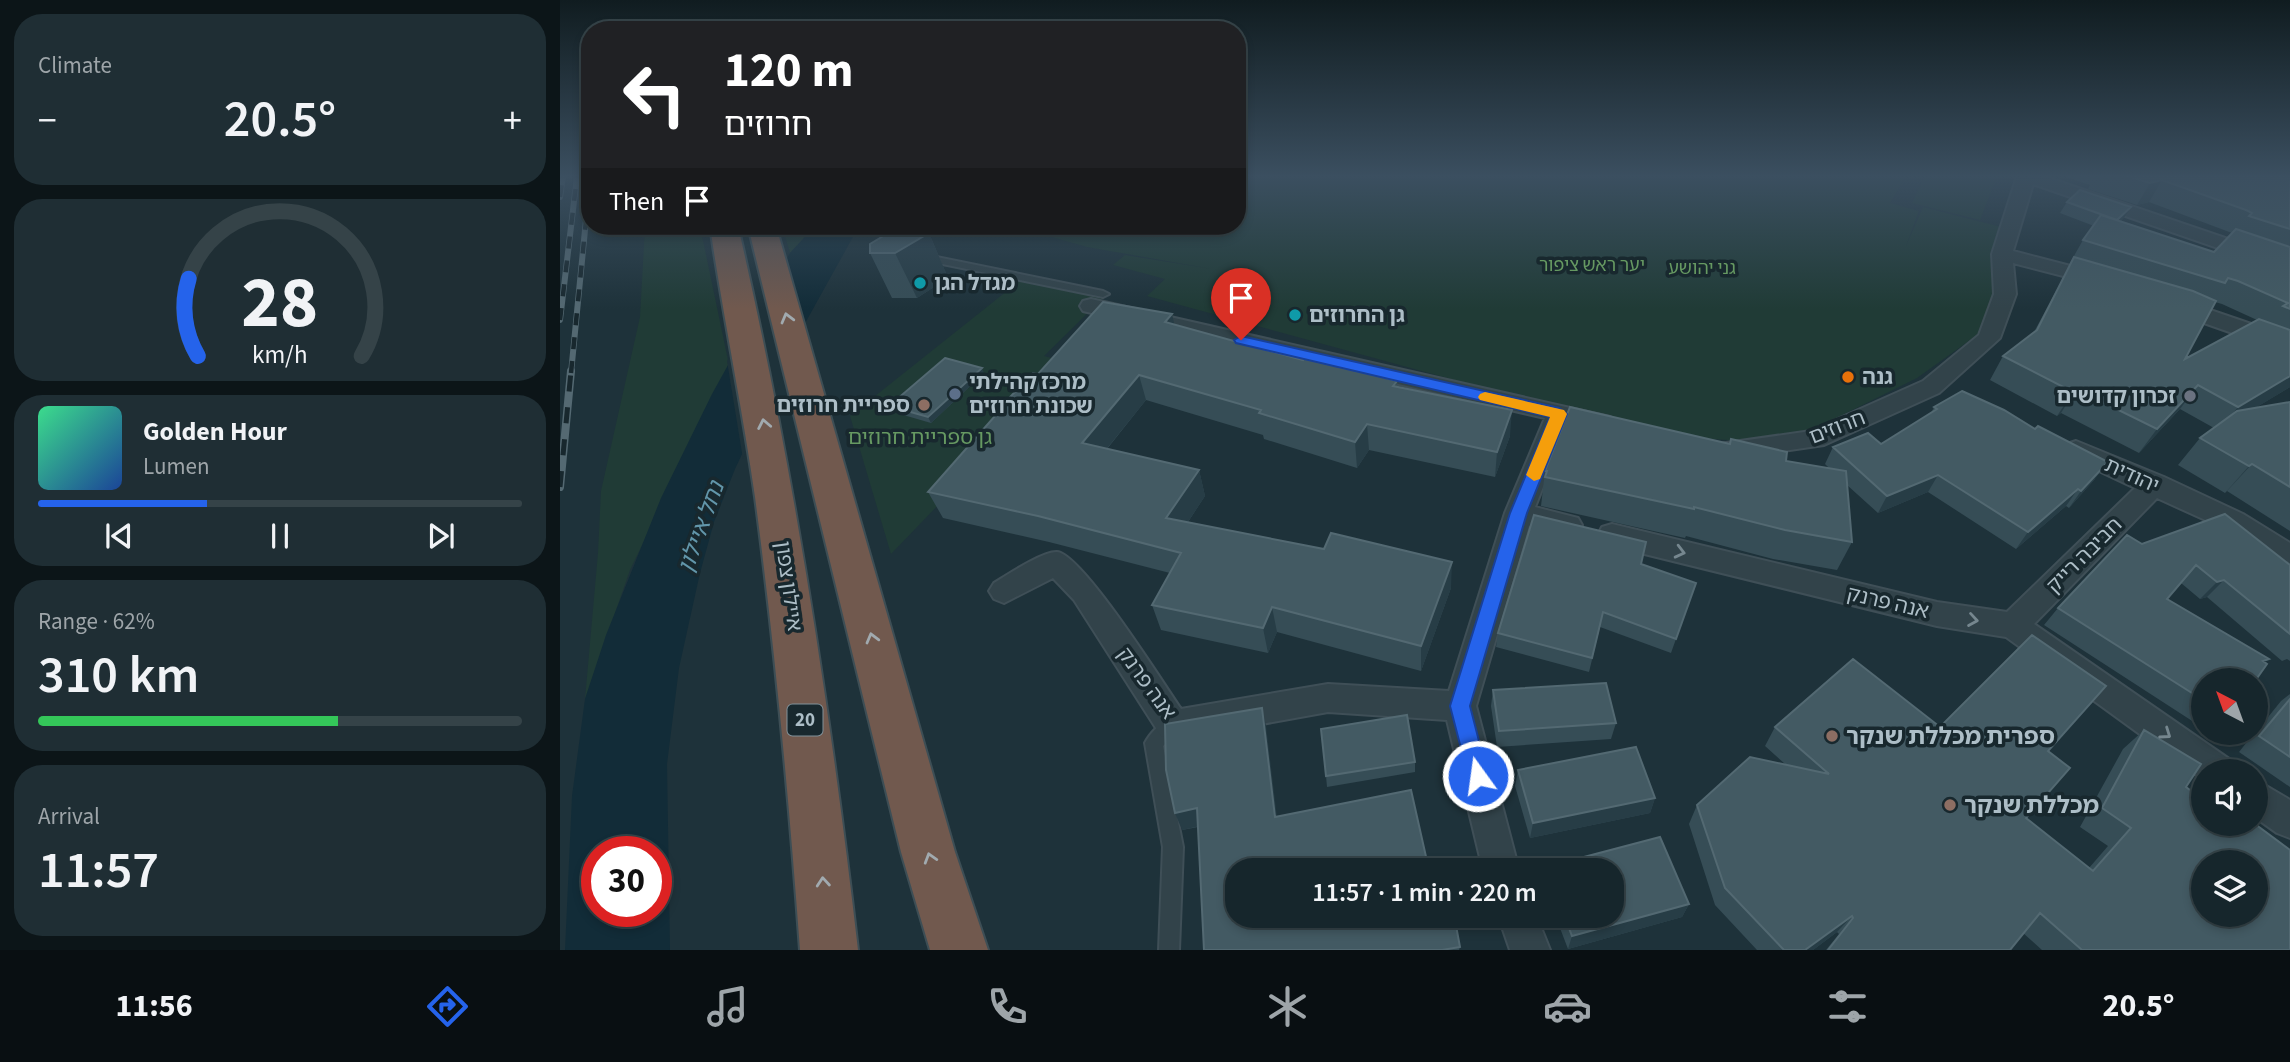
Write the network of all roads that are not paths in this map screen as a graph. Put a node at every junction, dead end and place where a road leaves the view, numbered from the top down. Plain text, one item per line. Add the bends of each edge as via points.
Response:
1 (2012, 220) edge
2 (2155, 220) edge
3 (726, 235) edge
4 (766, 239) edge
5 (2002, 254) junction
6 (921, 257) edge
7 (2290, 267) edge
8 (2116, 285) edge
9 (2151, 297) edge
10 (1097, 300) joint
11 (2290, 354) edge
12 (1931, 387) junction
13 (1956, 398) edge
14 (1559, 414) junction
15 (1622, 428) edge
16 (2055, 441) edge
17 (1711, 448) edge
18 (2155, 484) junction
19 (1519, 513) junction
20 (2290, 557) edge
21 (1004, 590) dead end
22 (2013, 626) junction
23 (1460, 706) junction
24 (1173, 725) junction
25 (2202, 759) edge
26 (2268, 805) edge
27 (2290, 821) edge
28 (1498, 858) edge
29 (1522, 928) edge
30 (829, 950) edge
31 (959, 950) edge
32 (1169, 950) edge
33 (1530, 950) edge

1 - 5 street, חרוזים
2 - 7 street
30 -> 3 highway, איילון צפון / 20 via 789,577
31 -> 4 highway
5 - 8 street
5 - 12 street, חרוזים via 2005,294 1989,338
6 - 10 lane
9 - 11 street via 2249,331
10 - 14 street
12 - 13 street
12 - 17 street, חרוזים via 1815,439 1724,451
14 - 15 street
14 - 19 street
16 - 18 street, יהודית
18 - 20 street, יהודית via 2233,522
18 - 22 street, חביבה רייק
19 -> 22 street, אנה פרנק via 1937,614
19 - 23 street
21 - 24 street, אנה פרנק via 1056,563 1084,592
22 -> 25 street, אנה פרנק
23 - 24 street, אנה פרנק via 1328,698
23 - 28 street
24 - 32 lane via 1154,743 1173,847
26 - 27 street
29 - 33 street

